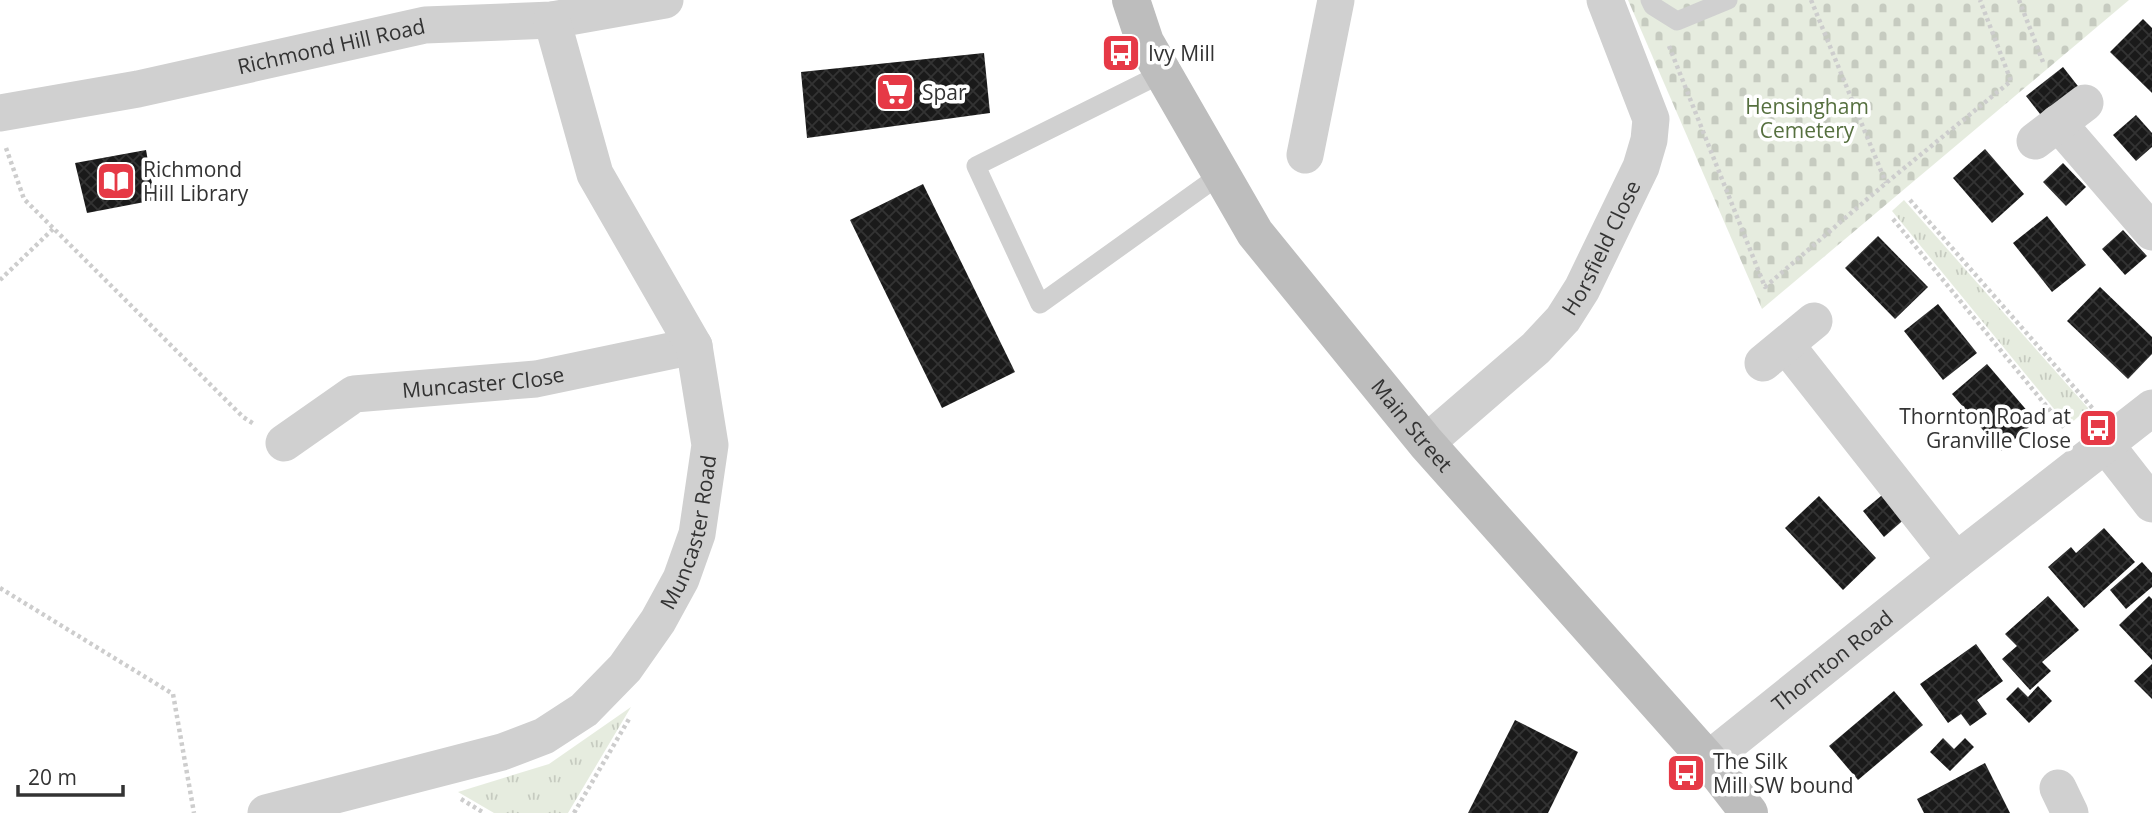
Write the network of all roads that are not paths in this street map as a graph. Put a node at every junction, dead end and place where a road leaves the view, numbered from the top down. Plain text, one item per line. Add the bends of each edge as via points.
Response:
1 (665, 0) edge
2 (1131, 0) edge
3 (1336, 0) edge
4 (1605, 0) edge
5 (1728, 0) edge
6 (1651, 3) edge
7 (552, 19) junction
8 (1163, 74) junction
9 (2059, 122) dead end
10 (2, 127) edge
11 (1304, 155) dead end
12 (1220, 176) junction
13 (2152, 232) edge
14 (1814, 321) dead end
15 (694, 346) junction
16 (2152, 408) edge
17 (284, 443) road end
18 (1426, 443) junction
19 (2104, 446) junction
20 (2152, 504) edge
21 (1956, 561) junction
22 (1707, 760) junction
23 (266, 813) edge
24 (1749, 813) edge

1 - 7 street, Richmond Hill Road
2 - 8 main road, Main Street via 1145,42
3 - 11 street
4 - 18 street, Horsfield Close via 1651,119 1641,167 1563,319
5 - 6 lane via 1677,21
7 - 10 street, Richmond Hill Road via 425,25 138,89
7 - 15 street, Muncaster Road via 595,174
8 - 12 main road, Main Street
8 - 12 lane via 976,166 1040,304
9 - 13 street
12 - 18 main road, Main Street via 1255,233
14 - 21 street via 1774,354
15 - 17 street, Muncaster Close via 536,379 354,394
15 - 23 street, Muncaster Road via 710,445 697,534 681,579 625,668 584,710 544,736 490,755
16 - 19 street, Thornton Road
18 - 22 main road, Main Street
19 - 20 street
19 - 21 street, Thornton Road
21 - 22 street, Thornton Road
22 - 24 main road, Main Street

